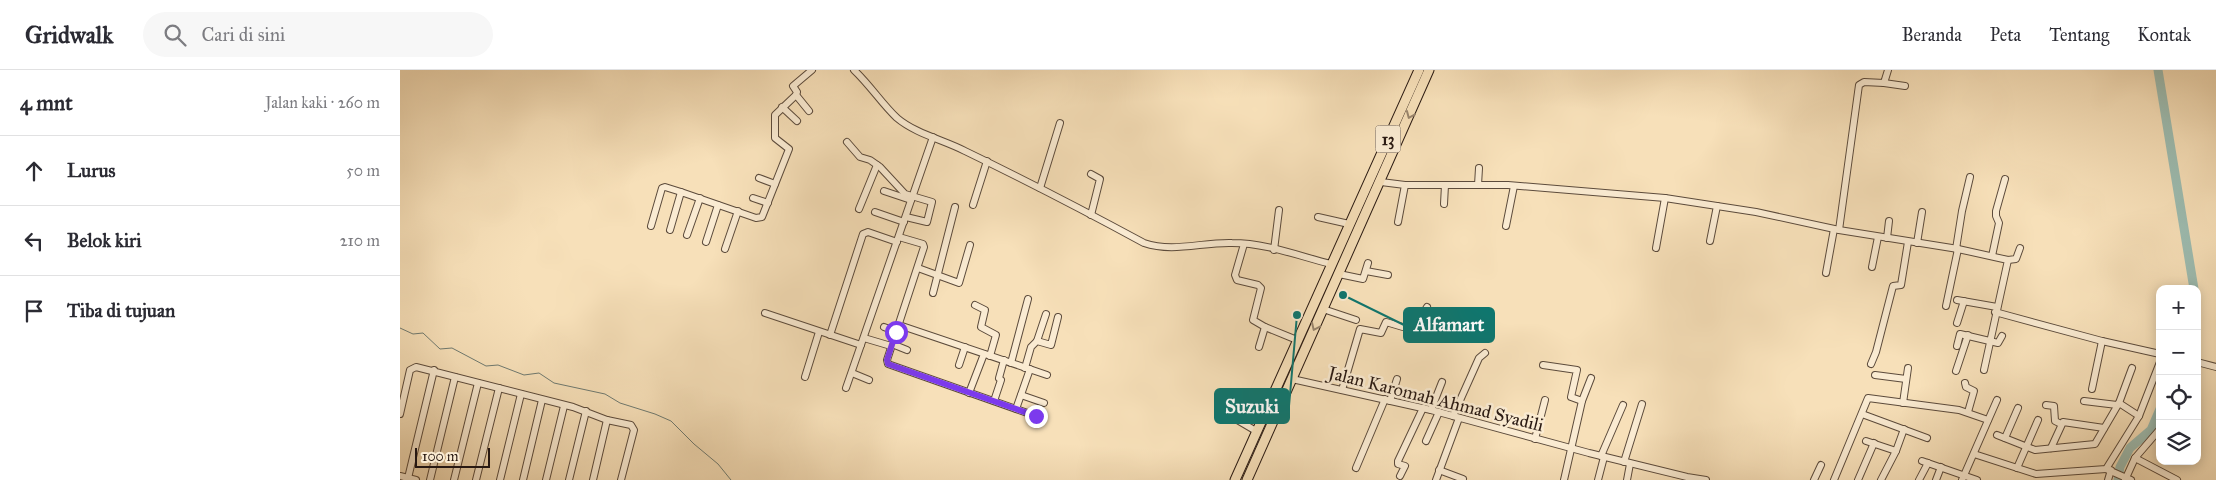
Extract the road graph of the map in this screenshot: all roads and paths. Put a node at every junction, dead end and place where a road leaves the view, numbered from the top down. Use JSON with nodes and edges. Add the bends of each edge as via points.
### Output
{"nodes":[{"id":1,"x":812,"y":70,"type":"edge"},
{"id":2,"x":854,"y":70,"type":"edge"},
{"id":3,"x":1419,"y":70,"type":"edge"},
{"id":4,"x":1429,"y":70,"type":"edge"},
{"id":5,"x":1888,"y":70,"type":"edge"},
{"id":6,"x":1884,"y":83,"type":"junction"},
{"id":7,"x":1905,"y":86,"type":"dead end"},
{"id":8,"x":796,"y":95,"type":"junction"},
{"id":9,"x":782,"y":107,"type":"junction"},
{"id":10,"x":810,"y":111,"type":"dead end"},
{"id":11,"x":797,"y":121,"type":"dead end"},
{"id":12,"x":1060,"y":123,"type":"dead end"},
{"id":13,"x":933,"y":137,"type":"junction"},
{"id":14,"x":847,"y":142,"type":"dead end"},
{"id":15,"x":986,"y":161,"type":"junction"},
{"id":16,"x":878,"y":164,"type":"junction"},
{"id":17,"x":1479,"y":168,"type":"dead end"},
{"id":18,"x":1091,"y":174,"type":"dead end"},
{"id":19,"x":1970,"y":176,"type":"dead end"},
{"id":20,"x":759,"y":178,"type":"dead end"},
{"id":21,"x":2005,"y":179,"type":"dead end"},
{"id":22,"x":1381,"y":182,"type":"junction"},
{"id":23,"x":775,"y":184,"type":"junction"},
{"id":24,"x":1405,"y":185,"type":"junction"},
{"id":25,"x":1445,"y":185,"type":"junction"},
{"id":26,"x":1478,"y":185,"type":"junction"},
{"id":27,"x":1514,"y":186,"type":"junction"},
{"id":28,"x":1040,"y":188,"type":"junction"},
{"id":29,"x":884,"y":191,"type":"dead end"},
{"id":30,"x":682,"y":192,"type":"junction"},
{"id":31,"x":700,"y":198,"type":"junction"},
{"id":32,"x":753,"y":198,"type":"dead end"},
{"id":33,"x":912,"y":198,"type":"junction"},
{"id":34,"x":1665,"y":198,"type":"junction"},
{"id":35,"x":768,"y":203,"type":"junction"},
{"id":36,"x":1444,"y":204,"type":"dead end"},
{"id":37,"x":718,"y":205,"type":"junction"},
{"id":38,"x":973,"y":205,"type":"dead end"},
{"id":39,"x":1717,"y":206,"type":"junction"},
{"id":40,"x":955,"y":207,"type":"dead end"},
{"id":41,"x":859,"y":209,"type":"dead end"},
{"id":42,"x":1279,"y":210,"type":"dead end"},
{"id":43,"x":738,"y":211,"type":"junction"},
{"id":44,"x":875,"y":212,"type":"dead end"},
{"id":45,"x":1922,"y":212,"type":"dead end"},
{"id":46,"x":1091,"y":215,"type":"junction"},
{"id":47,"x":1318,"y":217,"type":"dead end"},
{"id":48,"x":905,"y":219,"type":"junction"},
{"id":49,"x":1889,"y":221,"type":"dead end"},
{"id":50,"x":1398,"y":222,"type":"dead end"},
{"id":51,"x":1349,"y":224,"type":"junction"},
{"id":52,"x":651,"y":226,"type":"dead end"},
{"id":53,"x":1506,"y":226,"type":"dead end"},
{"id":54,"x":670,"y":230,"type":"dead end"},
{"id":55,"x":1837,"y":230,"type":"junction"},
{"id":56,"x":687,"y":234,"type":"dead end"},
{"id":57,"x":1344,"y":234,"type":"junction"},
{"id":58,"x":1878,"y":237,"type":"junction"},
{"id":59,"x":1887,"y":238,"type":"junction"},
{"id":60,"x":898,"y":239,"type":"junction"},
{"id":61,"x":1355,"y":240,"type":"junction"},
{"id":62,"x":1710,"y":241,"type":"dead end"},
{"id":63,"x":706,"y":242,"type":"dead end"},
{"id":64,"x":1908,"y":242,"type":"junction"},
{"id":65,"x":1917,"y":243,"type":"junction"},
{"id":66,"x":1244,"y":244,"type":"junction"},
{"id":67,"x":970,"y":245,"type":"dead end"},
{"id":68,"x":1656,"y":248,"type":"dead end"},
{"id":69,"x":2020,"y":248,"type":"dead end"},
{"id":70,"x":725,"y":249,"type":"dead end"},
{"id":71,"x":1957,"y":249,"type":"junction"},
{"id":72,"x":1274,"y":250,"type":"junction"},
{"id":73,"x":1992,"y":256,"type":"junction"},
{"id":74,"x":2008,"y":260,"type":"junction"},
{"id":75,"x":1331,"y":264,"type":"junction"},
{"id":76,"x":1368,"y":264,"type":"dead end"},
{"id":77,"x":1872,"y":267,"type":"dead end"},
{"id":78,"x":918,"y":268,"type":"junction"},
{"id":79,"x":1366,"y":271,"type":"junction"},
{"id":80,"x":1826,"y":273,"type":"dead end"},
{"id":81,"x":1339,"y":274,"type":"junction"},
{"id":82,"x":1388,"y":275,"type":"dead end"},
{"id":83,"x":938,"y":276,"type":"junction"},
{"id":84,"x":933,"y":293,"type":"dead end"},
{"id":85,"x":1028,"y":299,"type":"dead end"},
{"id":86,"x":975,"y":304,"type":"dead end"},
{"id":87,"x":1946,"y":306,"type":"dead end"},
{"id":88,"x":1426,"y":307,"type":"dead end"},
{"id":89,"x":1323,"y":309,"type":"junction"},
{"id":90,"x":1996,"y":309,"type":"junction"},
{"id":91,"x":766,"y":313,"type":"dead end"},
{"id":92,"x":1046,"y":314,"type":"dead end"},
{"id":93,"x":1058,"y":317,"type":"dead end"},
{"id":94,"x":1356,"y":320,"type":"dead end"},
{"id":95,"x":1420,"y":321,"type":"junction"},
{"id":96,"x":1957,"y":323,"type":"dead end"},
{"id":97,"x":899,"y":325,"type":"junction"},
{"id":98,"x":884,"y":327,"type":"dead end"},
{"id":99,"x":1265,"y":327,"type":"junction"},
{"id":100,"x":819,"y":332,"type":"junction"},
{"id":101,"x":896,"y":332,"type":"junction"},
{"id":102,"x":1454,"y":334,"type":"dead end"},
{"id":103,"x":830,"y":335,"type":"junction"},
{"id":104,"x":1968,"y":335,"type":"junction"},
{"id":105,"x":2002,"y":336,"type":"dead end"},
{"id":106,"x":1297,"y":340,"type":"junction"},
{"id":107,"x":1989,"y":341,"type":"junction"},
{"id":108,"x":2102,"y":341,"type":"junction"},
{"id":109,"x":862,"y":342,"type":"junction"},
{"id":110,"x":1037,"y":342,"type":"junction"},
{"id":111,"x":891,"y":345,"type":"junction"},
{"id":112,"x":1259,"y":346,"type":"dead end"},
{"id":113,"x":1957,"y":346,"type":"dead end"},
{"id":114,"x":965,"y":347,"type":"junction"},
{"id":115,"x":907,"y":350,"type":"dead end"},
{"id":116,"x":1485,"y":353,"type":"dead end"},
{"id":117,"x":2156,"y":353,"type":"edge"},
{"id":118,"x":987,"y":355,"type":"junction"},
{"id":119,"x":1007,"y":362,"type":"junction"},
{"id":120,"x":2201,"y":363,"type":"edge"},
{"id":121,"x":1871,"y":364,"type":"dead end"},
{"id":122,"x":959,"y":365,"type":"dead end"},
{"id":123,"x":1543,"y":365,"type":"dead end"},
{"id":124,"x":1908,"y":368,"type":"dead end"},
{"id":125,"x":2132,"y":368,"type":"dead end"},
{"id":126,"x":2216,"y":368,"type":"edge"},
{"id":127,"x":1028,"y":369,"type":"junction"},
{"id":128,"x":434,"y":370,"type":"junction"},
{"id":129,"x":1984,"y":370,"type":"dead end"},
{"id":130,"x":1956,"y":371,"type":"dead end"},
{"id":131,"x":852,"y":373,"type":"junction"},
{"id":132,"x":2156,"y":373,"type":"edge"},
{"id":133,"x":1047,"y":375,"type":"dead end"},
{"id":134,"x":1875,"y":375,"type":"dead end"},
{"id":135,"x":455,"y":377,"type":"junction"},
{"id":136,"x":805,"y":377,"type":"dead end"},
{"id":137,"x":1591,"y":378,"type":"dead end"},
{"id":138,"x":1292,"y":379,"type":"junction"},
{"id":139,"x":1397,"y":379,"type":"dead end"},
{"id":140,"x":1906,"y":379,"type":"junction"},
{"id":141,"x":869,"y":380,"type":"dead end"},
{"id":142,"x":478,"y":382,"type":"junction"},
{"id":143,"x":1442,"y":382,"type":"dead end"},
{"id":144,"x":1965,"y":383,"type":"dead end"},
{"id":145,"x":499,"y":388,"type":"junction"},
{"id":146,"x":846,"y":388,"type":"dead end"},
{"id":147,"x":2092,"y":389,"type":"dead end"},
{"id":148,"x":1342,"y":390,"type":"junction"},
{"id":149,"x":969,"y":393,"type":"junction"},
{"id":150,"x":521,"y":394,"type":"junction"},
{"id":151,"x":1021,"y":395,"type":"junction"},
{"id":152,"x":542,"y":400,"type":"junction"},
{"id":153,"x":1388,"y":400,"type":"junction"},
{"id":154,"x":1545,"y":400,"type":"dead end"},
{"id":155,"x":1997,"y":400,"type":"dead end"},
{"id":156,"x":994,"y":401,"type":"junction"},
{"id":157,"x":1582,"y":401,"type":"junction"},
{"id":158,"x":2084,"y":401,"type":"dead end"},
{"id":159,"x":1044,"y":403,"type":"dead end"},
{"id":160,"x":1903,"y":403,"type":"junction"},
{"id":161,"x":1642,"y":404,"type":"dead end"},
{"id":162,"x":2118,"y":404,"type":"junction"},
{"id":163,"x":1623,"y":405,"type":"dead end"},
{"id":164,"x":2046,"y":405,"type":"dead end"},
{"id":165,"x":564,"y":406,"type":"junction"},
{"id":166,"x":1423,"y":408,"type":"junction"},
{"id":167,"x":2018,"y":408,"type":"dead end"},
{"id":168,"x":1016,"y":409,"type":"junction"},
{"id":169,"x":1431,"y":410,"type":"junction"},
{"id":170,"x":586,"y":411,"type":"junction"},
{"id":171,"x":1222,"y":411,"type":"dead end"},
{"id":172,"x":1439,"y":412,"type":"junction"},
{"id":173,"x":1968,"y":412,"type":"junction"},
{"id":174,"x":400,"y":414,"type":"edge"},
{"id":175,"x":1862,"y":414,"type":"junction"},
{"id":176,"x":1036,"y":416,"type":"dead end"},
{"id":177,"x":2140,"y":416,"type":"junction"},
{"id":178,"x":1456,"y":417,"type":"junction"},
{"id":179,"x":607,"y":420,"type":"junction"},
{"id":180,"x":1988,"y":420,"type":"junction"},
{"id":181,"x":2038,"y":420,"type":"dead end"},
{"id":182,"x":2061,"y":424,"type":"junction"},
{"id":183,"x":2104,"y":428,"type":"junction"},
{"id":184,"x":1904,"y":429,"type":"junction"},
{"id":185,"x":1256,"y":431,"type":"junction"},
{"id":186,"x":2156,"y":434,"type":"edge"},
{"id":187,"x":1997,"y":435,"type":"dead end"},
{"id":188,"x":1927,"y":438,"type":"dead end"},
{"id":189,"x":2004,"y":438,"type":"junction"},
{"id":190,"x":1535,"y":439,"type":"junction"},
{"id":191,"x":1866,"y":440,"type":"dead end"},
{"id":192,"x":1426,"y":441,"type":"dead end"},
{"id":193,"x":1874,"y":443,"type":"junction"},
{"id":194,"x":2027,"y":447,"type":"junction"},
{"id":195,"x":1572,"y":448,"type":"junction"},
{"id":196,"x":2052,"y":448,"type":"junction"},
{"id":197,"x":1896,"y":451,"type":"junction"},
{"id":198,"x":1974,"y":454,"type":"junction"},
{"id":199,"x":1603,"y":457,"type":"junction"},
{"id":200,"x":2135,"y":458,"type":"junction"},
{"id":201,"x":1627,"y":463,"type":"junction"},
{"id":202,"x":1822,"y":465,"type":"dead end"},
{"id":203,"x":1941,"y":467,"type":"junction"},
{"id":204,"x":1356,"y":468,"type":"dead end"},
{"id":205,"x":2017,"y":468,"type":"junction"},
{"id":206,"x":1439,"y":470,"type":"junction"},
{"id":207,"x":2119,"y":475,"type":"edge"},
{"id":208,"x":400,"y":476,"type":"edge"},
{"id":209,"x":1400,"y":476,"type":"dead end"},
{"id":210,"x":2034,"y":477,"type":"edge"},
{"id":211,"x":408,"y":478,"type":"junction"},
{"id":212,"x":1963,"y":478,"type":"edge"},
{"id":213,"x":1462,"y":479,"type":"dead end"},
{"id":214,"x":1686,"y":479,"type":"edge"},
{"id":215,"x":416,"y":480,"type":"edge"},
{"id":216,"x":430,"y":480,"type":"edge"},
{"id":217,"x":454,"y":480,"type":"edge"},
{"id":218,"x":476,"y":480,"type":"edge"},
{"id":219,"x":500,"y":480,"type":"edge"},
{"id":220,"x":523,"y":480,"type":"edge"},
{"id":221,"x":546,"y":480,"type":"edge"},
{"id":222,"x":569,"y":480,"type":"edge"},
{"id":223,"x":593,"y":480,"type":"edge"},
{"id":224,"x":621,"y":480,"type":"edge"},
{"id":225,"x":1235,"y":480,"type":"edge"},
{"id":226,"x":1247,"y":480,"type":"edge"},
{"id":227,"x":1436,"y":480,"type":"edge"},
{"id":228,"x":1564,"y":480,"type":"edge"},
{"id":229,"x":1598,"y":480,"type":"edge"},
{"id":230,"x":1627,"y":480,"type":"edge"},
{"id":231,"x":1706,"y":480,"type":"edge"},
{"id":232,"x":1814,"y":480,"type":"edge"},
{"id":233,"x":1834,"y":480,"type":"edge"},
{"id":234,"x":1858,"y":480,"type":"edge"},
{"id":235,"x":1880,"y":480,"type":"edge"},
{"id":236,"x":1919,"y":480,"type":"edge"},
{"id":237,"x":1936,"y":480,"type":"edge"},
{"id":238,"x":1977,"y":480,"type":"edge"},
{"id":239,"x":2108,"y":480,"type":"edge"},
{"id":240,"x":2177,"y":480,"type":"edge"}],
"edges":[{"from":1,"to":8,"type":"street","via":[[793,86]]},
{"from":2,"to":13,"type":"street","via":[[898,118]]},
{"from":3,"to":51,"type":"highway","number":"13"},
{"from":4,"to":22,"type":"highway","number":"13","one_way":true},
{"from":5,"to":6,"type":"street"},
{"from":6,"to":7,"type":"street"},
{"from":6,"to":55,"type":"street","via":[[1864,82],[1859,85]]},
{"from":8,"to":9,"type":"street"},
{"from":8,"to":10,"type":"street"},
{"from":9,"to":11,"type":"street"},
{"from":9,"to":23,"type":"street","via":[[775,116],[775,138],[789,149]]},
{"from":12,"to":28,"type":"street"},
{"from":13,"to":15,"type":"street"},
{"from":13,"to":33,"type":"street"},
{"from":14,"to":16,"type":"street","via":[[860,157]]},
{"from":15,"to":28,"type":"street"},
{"from":15,"to":38,"type":"street"},
{"from":16,"to":33,"type":"street","via":[[902,192]]},
{"from":16,"to":41,"type":"street"},
{"from":17,"to":26,"type":"street"},
{"from":18,"to":46,"type":"street","via":[[1100,179]]},
{"from":19,"to":71,"type":"street"},
{"from":20,"to":23,"type":"street"},
{"from":21,"to":73,"type":"street","via":[[1996,211],[1999,223]]},
{"from":22,"to":24,"type":"street"},
{"from":22,"to":61,"type":"highway","number":"13"},
{"from":23,"to":35,"type":"street"},
{"from":24,"to":25,"type":"street"},
{"from":24,"to":50,"type":"street"},
{"from":25,"to":26,"type":"street"},
{"from":25,"to":36,"type":"street"},
{"from":26,"to":27,"type":"street"},
{"from":27,"to":34,"type":"street"},
{"from":27,"to":53,"type":"street"},
{"from":28,"to":46,"type":"street"},
{"from":29,"to":33,"type":"street"},
{"from":30,"to":31,"type":"street"},
{"from":30,"to":52,"type":"street","via":[[662,188]]},
{"from":30,"to":54,"type":"street"},
{"from":31,"to":37,"type":"street"},
{"from":31,"to":56,"type":"street"},
{"from":32,"to":35,"type":"street"},
{"from":33,"to":48,"type":"street"},
{"from":33,"to":48,"type":"street","via":[[932,202],[927,221]]},
{"from":34,"to":39,"type":"street"},
{"from":34,"to":68,"type":"street"},
{"from":35,"to":43,"type":"street","via":[[759,218]]},
{"from":37,"to":43,"type":"street"},
{"from":37,"to":63,"type":"street"},
{"from":39,"to":55,"type":"street"},
{"from":39,"to":62,"type":"street"},
{"from":40,"to":83,"type":"street"},
{"from":42,"to":72,"type":"street"},
{"from":43,"to":70,"type":"street"},
{"from":44,"to":48,"type":"street"},
{"from":45,"to":65,"type":"street"},
{"from":46,"to":66,"type":"street","via":[[1156,247]]},
{"from":47,"to":51,"type":"street"},
{"from":48,"to":60,"type":"street"},
{"from":49,"to":59,"type":"street"},
{"from":51,"to":57,"type":"highway","number":"13"},
{"from":55,"to":58,"type":"street"},
{"from":55,"to":80,"type":"street"},
{"from":57,"to":61,"type":"highway"},
{"from":57,"to":75,"type":"highway","number":"13"},
{"from":58,"to":59,"type":"street"},
{"from":58,"to":77,"type":"street"},
{"from":59,"to":64,"type":"street"},
{"from":60,"to":78,"type":"street","via":[[924,245]]},
{"from":60,"to":103,"type":"street","via":[[868,232],[863,234]]},
{"from":60,"to":109,"type":"street"},
{"from":61,"to":81,"type":"highway","number":"13"},
{"from":64,"to":65,"type":"street"},
{"from":64,"to":121,"type":"street","via":[[1901,286],[1893,286]]},
{"from":65,"to":71,"type":"street"},
{"from":66,"to":72,"type":"street"},
{"from":66,"to":99,"type":"street","via":[[1235,276],[1237,280],[1260,286],[1253,318]]},
{"from":67,"to":83,"type":"street","via":[[959,283]]},
{"from":69,"to":74,"type":"street","via":[[2016,259]]},
{"from":71,"to":73,"type":"street"},
{"from":71,"to":87,"type":"street"},
{"from":72,"to":75,"type":"street"},
{"from":73,"to":74,"type":"street"},
{"from":74,"to":90,"type":"street"},
{"from":75,"to":106,"type":"highway","number":"13"},
{"from":76,"to":79,"type":"street"},
{"from":78,"to":83,"type":"street"},
{"from":78,"to":97,"type":"street"},
{"from":79,"to":81,"type":"street","via":[[1363,279]]},
{"from":79,"to":82,"type":"street"},
{"from":81,"to":89,"type":"highway","number":"13"},
{"from":83,"to":84,"type":"street"},
{"from":85,"to":119,"type":"street"},
{"from":86,"to":118,"type":"street","via":[[985,310],[981,327],[996,335]]},
{"from":88,"to":95,"type":"street"},
{"from":89,"to":94,"type":"street"},
{"from":89,"to":138,"type":"highway","number":"13","one_way":true},
{"from":90,"to":96,"type":"street","via":[[1960,300]]},
{"from":90,"to":107,"type":"street"},
{"from":90,"to":108,"type":"street"},
{"from":91,"to":100,"type":"street"},
{"from":92,"to":110,"type":"street"},
{"from":93,"to":110,"type":"street","via":[[1051,345]]},
{"from":95,"to":102,"type":"street"},
{"from":95,"to":148,"type":"street","via":[[1413,330],[1386,322],[1381,333],[1360,329]]},
{"from":97,"to":101,"type":"street"},
{"from":97,"to":114,"type":"street"},
{"from":98,"to":101,"type":"street"},
{"from":99,"to":106,"type":"street"},
{"from":99,"to":112,"type":"street"},
{"from":100,"to":103,"type":"street"},
{"from":100,"to":136,"type":"street"},
{"from":101,"to":111,"type":"street"},
{"from":103,"to":109,"type":"street"},
{"from":104,"to":107,"type":"street"},
{"from":104,"to":113,"type":"street","via":[[1959,335]]},
{"from":104,"to":130,"type":"street"},
{"from":105,"to":107,"type":"street","via":[[1998,342]]},
{"from":106,"to":185,"type":"highway","number":"13"},
{"from":107,"to":129,"type":"street"},
{"from":108,"to":117,"type":"street"},
{"from":108,"to":147,"type":"street"},
{"from":109,"to":111,"type":"street"},
{"from":109,"to":131,"type":"street"},
{"from":110,"to":127,"type":"street","via":[[1031,347]]},
{"from":111,"to":115,"type":"street"},
{"from":111,"to":149,"type":"street","via":[[888,364]]},
{"from":114,"to":118,"type":"street"},
{"from":114,"to":122,"type":"street"},
{"from":116,"to":178,"type":"street","via":[[1479,358]]},
{"from":118,"to":119,"type":"street"},
{"from":118,"to":149,"type":"street"},
{"from":119,"to":127,"type":"street"},
{"from":119,"to":156,"type":"street"},
{"from":120,"to":126,"type":"street"},
{"from":123,"to":157,"type":"street","via":[[1577,370],[1572,397]]},
{"from":124,"to":140,"type":"street"},
{"from":125,"to":162,"type":"street"},
{"from":127,"to":133,"type":"street"},
{"from":127,"to":151,"type":"street"},
{"from":128,"to":135,"type":"street"},
{"from":128,"to":174,"type":"street","via":[[412,368]]},
{"from":128,"to":211,"type":"street"},
{"from":131,"to":141,"type":"street"},
{"from":131,"to":146,"type":"street"},
{"from":132,"to":177,"type":"street"},
{"from":134,"to":140,"type":"street"},
{"from":135,"to":142,"type":"street"},
{"from":135,"to":216,"type":"street"},
{"from":137,"to":157,"type":"street"},
{"from":138,"to":148,"type":"street","name":"Jalan Karomah Ahmad Syadili"},
{"from":138,"to":226,"type":"highway","number":"13"},
{"from":139,"to":153,"type":"street"},
{"from":140,"to":160,"type":"street"},
{"from":142,"to":145,"type":"street"},
{"from":142,"to":217,"type":"street"},
{"from":143,"to":169,"type":"street"},
{"from":144,"to":173,"type":"street","via":[[1974,391]]},
{"from":145,"to":150,"type":"street"},
{"from":145,"to":218,"type":"street"},
{"from":148,"to":153,"type":"street","name":"Jalan Karomah Ahmad Syadili"},
{"from":149,"to":156,"type":"street"},
{"from":150,"to":152,"type":"street"},
{"from":150,"to":219,"type":"street"},
{"from":151,"to":159,"type":"street"},
{"from":151,"to":168,"type":"street"},
{"from":152,"to":165,"type":"street"},
{"from":152,"to":220,"type":"street"},
{"from":153,"to":166,"type":"street","name":"Jalan Karomah Ahmad Syadili"},
{"from":153,"to":204,"type":"street"},
{"from":154,"to":190,"type":"street"},
{"from":155,"to":180,"type":"street"},
{"from":156,"to":168,"type":"street"},
{"from":157,"to":195,"type":"street"},
{"from":158,"to":162,"type":"street"},
{"from":160,"to":173,"type":"street"},
{"from":160,"to":175,"type":"street","via":[[1868,398]]},
{"from":161,"to":201,"type":"street"},
{"from":162,"to":177,"type":"street"},
{"from":162,"to":183,"type":"street"},
{"from":163,"to":199,"type":"street"},
{"from":164,"to":182,"type":"street","via":[[2054,406],[2055,421]]},
{"from":165,"to":170,"type":"street"},
{"from":165,"to":221,"type":"street"},
{"from":166,"to":169,"type":"street","name":"Jalan Karomah Ahmad Syadili"},
{"from":166,"to":209,"type":"street","via":[[1398,461],[1405,466]]},
{"from":167,"to":189,"type":"street"},
{"from":168,"to":176,"type":"street"},
{"from":169,"to":172,"type":"street","name":"Jalan Karomah Ahmad Syadili"},
{"from":170,"to":179,"type":"street"},
{"from":170,"to":222,"type":"street"},
{"from":171,"to":185,"type":"street"},
{"from":172,"to":178,"type":"street","name":"Jalan Karomah Ahmad Syadili"},
{"from":172,"to":192,"type":"street"},
{"from":173,"to":180,"type":"street"},
{"from":175,"to":184,"type":"street"},
{"from":175,"to":233,"type":"street"},
{"from":177,"to":207,"type":"street"},
{"from":178,"to":190,"type":"street","name":"Jalan Karomah Ahmad Syadili"},
{"from":178,"to":206,"type":"street"},
{"from":179,"to":223,"type":"street"},
{"from":179,"to":224,"type":"street","via":[[631,425],[634,430]]},
{"from":180,"to":198,"type":"street"},
{"from":181,"to":194,"type":"street"},
{"from":182,"to":183,"type":"street"},
{"from":182,"to":196,"type":"street"},
{"from":183,"to":196,"type":"street","via":[[2093,445]]},
{"from":184,"to":188,"type":"street"},
{"from":184,"to":197,"type":"street"},
{"from":185,"to":225,"type":"highway","number":"13"},
{"from":186,"to":200,"type":"street"},
{"from":187,"to":189,"type":"street"},
{"from":189,"to":194,"type":"street"},
{"from":190,"to":195,"type":"street","name":"Jalan Karomah Ahmad Syadili"},
{"from":191,"to":193,"type":"street"},
{"from":193,"to":197,"type":"street"},
{"from":193,"to":234,"type":"street"},
{"from":194,"to":196,"type":"street","via":[[2035,450]]},
{"from":194,"to":205,"type":"street"},
{"from":195,"to":199,"type":"street","name":"Jalan Karomah Ahmad Syadili"},
{"from":195,"to":228,"type":"street"},
{"from":197,"to":235,"type":"street"},
{"from":198,"to":205,"type":"street"},
{"from":198,"to":212,"type":"street"},
{"from":199,"to":201,"type":"street","name":"Jalan Karomah Ahmad Syadili"},
{"from":199,"to":229,"type":"street"},
{"from":200,"to":207,"type":"street"},
{"from":200,"to":240,"type":"street"},
{"from":201,"to":214,"type":"street","name":"Jalan Karomah Ahmad Syadili"},
{"from":201,"to":230,"type":"street"},
{"from":202,"to":232,"type":"street"},
{"from":203,"to":212,"type":"street"},
{"from":203,"to":236,"type":"street","via":[[1925,462]]},
{"from":203,"to":237,"type":"street"},
{"from":205,"to":210,"type":"street"},
{"from":206,"to":213,"type":"street"},
{"from":206,"to":227,"type":"street"},
{"from":207,"to":210,"type":"street"},
{"from":207,"to":239,"type":"street"},
{"from":208,"to":211,"type":"street"},
{"from":211,"to":215,"type":"street"},
{"from":212,"to":238,"type":"street"},
{"from":214,"to":231,"type":"street","name":"Jalan Karomah Ahmad Syadili"}]}
